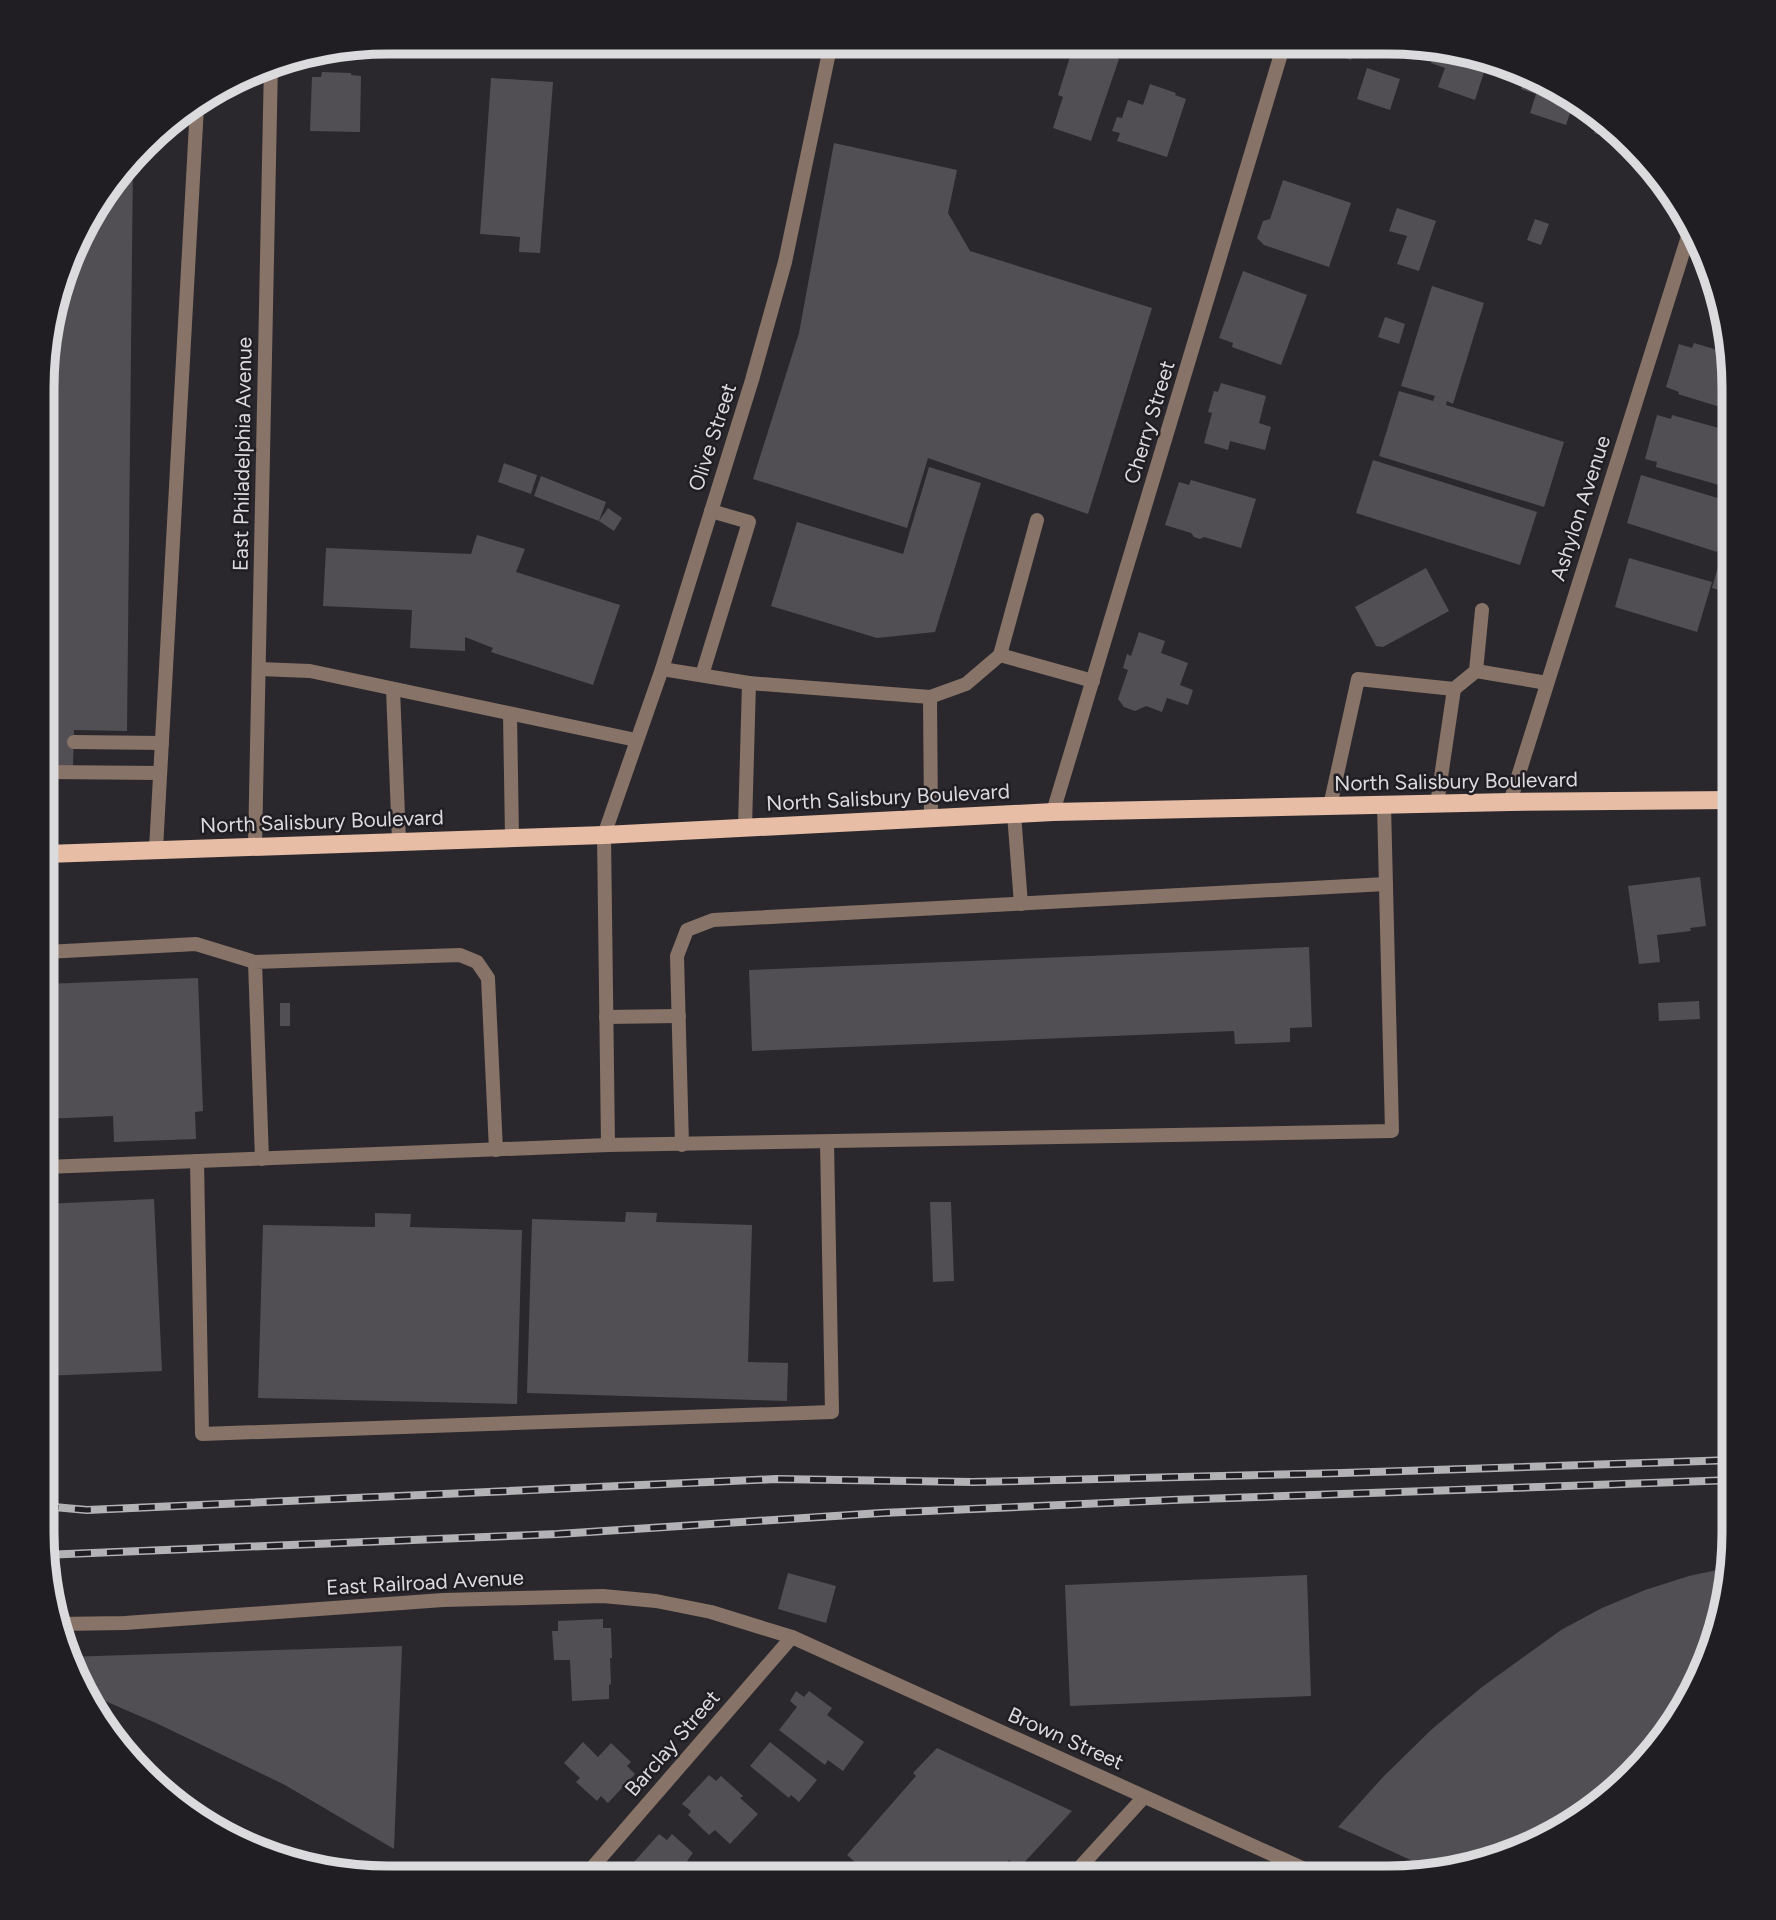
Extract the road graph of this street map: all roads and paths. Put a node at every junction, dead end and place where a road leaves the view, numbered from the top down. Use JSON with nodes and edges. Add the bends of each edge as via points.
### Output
{"nodes":[{"id":1,"x":829,"y":54,"type":"edge"},
{"id":2,"x":1281,"y":54,"type":"edge"},
{"id":3,"x":271,"y":76,"type":"edge"},
{"id":4,"x":197,"y":114,"type":"edge"},
{"id":5,"x":1687,"y":240,"type":"edge"},
{"id":6,"x":711,"y":511,"type":"junction"},
{"id":7,"x":1037,"y":520,"type":"dead end"},
{"id":8,"x":1482,"y":610,"type":"dead end"},
{"id":9,"x":1000,"y":655,"type":"junction"},
{"id":10,"x":258,"y":669,"type":"junction"},
{"id":11,"x":662,"y":669,"type":"junction"},
{"id":12,"x":1476,"y":671,"type":"junction"},
{"id":13,"x":702,"y":675,"type":"junction"},
{"id":14,"x":1093,"y":681,"type":"junction"},
{"id":15,"x":749,"y":683,"type":"junction"},
{"id":16,"x":1547,"y":683,"type":"junction"},
{"id":17,"x":393,"y":689,"type":"junction"},
{"id":18,"x":1454,"y":689,"type":"junction"},
{"id":19,"x":930,"y":697,"type":"junction"},
{"id":20,"x":510,"y":713,"type":"junction"},
{"id":21,"x":636,"y":740,"type":"junction"},
{"id":22,"x":74,"y":742,"type":"dead end"},
{"id":23,"x":162,"y":743,"type":"junction"},
{"id":24,"x":54,"y":772,"type":"edge"},
{"id":25,"x":160,"y":773,"type":"junction"},
{"id":26,"x":1722,"y":800,"type":"edge"},
{"id":27,"x":1510,"y":802,"type":"junction"},
{"id":28,"x":1437,"y":804,"type":"junction"},
{"id":29,"x":1384,"y":805,"type":"junction"},
{"id":30,"x":1330,"y":806,"type":"junction"},
{"id":31,"x":1053,"y":812,"type":"junction"},
{"id":32,"x":1014,"y":814,"type":"junction"},
{"id":33,"x":931,"y":818,"type":"junction"},
{"id":34,"x":745,"y":828,"type":"junction"},
{"id":35,"x":604,"y":835,"type":"junction"},
{"id":36,"x":512,"y":837,"type":"junction"},
{"id":37,"x":399,"y":841,"type":"junction"},
{"id":38,"x":255,"y":845,"type":"junction"},
{"id":39,"x":156,"y":849,"type":"junction"},
{"id":40,"x":54,"y":854,"type":"edge"},
{"id":41,"x":1386,"y":884,"type":"junction"},
{"id":42,"x":1021,"y":904,"type":"junction"},
{"id":43,"x":54,"y":952,"type":"edge"},
{"id":44,"x":255,"y":962,"type":"junction"},
{"id":45,"x":679,"y":1016,"type":"junction"},
{"id":46,"x":607,"y":1017,"type":"junction"},
{"id":47,"x":827,"y":1142,"type":"junction"},
{"id":48,"x":608,"y":1145,"type":"junction"},
{"id":49,"x":682,"y":1145,"type":"junction"},
{"id":50,"x":496,"y":1150,"type":"junction"},
{"id":51,"x":262,"y":1159,"type":"junction"},
{"id":52,"x":197,"y":1161,"type":"junction"},
{"id":53,"x":54,"y":1167,"type":"edge"},
{"id":54,"x":67,"y":1624,"type":"edge"},
{"id":55,"x":792,"y":1637,"type":"junction"},
{"id":56,"x":1144,"y":1797,"type":"junction"},
{"id":57,"x":594,"y":1866,"type":"edge"},
{"id":58,"x":1081,"y":1866,"type":"edge"},
{"id":59,"x":1298,"y":1866,"type":"edge"}],
"edges":[{"from":1,"to":6,"type":"street","name":"Olive Street","via":[[785,262]]},
{"from":2,"to":14,"type":"street","name":"Cherry Street"},
{"from":3,"to":10,"type":"street","name":"East Philadelphia Avenue"},
{"from":4,"to":23,"type":"street"},
{"from":5,"to":16,"type":"street","name":"Ashylon Avenue"},
{"from":6,"to":11,"type":"street","name":"Olive Street"},
{"from":6,"to":13,"type":"street","via":[[749,522]]},
{"from":7,"to":9,"type":"street"},
{"from":8,"to":12,"type":"street"},
{"from":9,"to":14,"type":"street"},
{"from":9,"to":19,"type":"street","via":[[966,684]]},
{"from":10,"to":17,"type":"street","via":[[310,671]]},
{"from":10,"to":38,"type":"street","name":"East Philadelphia Avenue"},
{"from":11,"to":13,"type":"street"},
{"from":11,"to":21,"type":"street","name":"Olive Street"},
{"from":12,"to":16,"type":"street"},
{"from":12,"to":18,"type":"street"},
{"from":13,"to":15,"type":"street"},
{"from":14,"to":31,"type":"street","name":"Cherry Street"},
{"from":15,"to":19,"type":"street"},
{"from":15,"to":34,"type":"street"},
{"from":16,"to":27,"type":"street","name":"Ashylon Avenue"},
{"from":17,"to":20,"type":"street"},
{"from":17,"to":37,"type":"street"},
{"from":18,"to":28,"type":"street"},
{"from":18,"to":30,"type":"street","via":[[1358,679]]},
{"from":19,"to":33,"type":"street"},
{"from":20,"to":21,"type":"street"},
{"from":20,"to":36,"type":"street"},
{"from":21,"to":35,"type":"street","name":"Olive Street"},
{"from":22,"to":23,"type":"street"},
{"from":23,"to":25,"type":"street"},
{"from":24,"to":25,"type":"street"},
{"from":25,"to":39,"type":"street"},
{"from":26,"to":27,"type":"main road","name":"North Salisbury Boulevard"},
{"from":27,"to":28,"type":"main road","name":"North Salisbury Boulevard"},
{"from":28,"to":29,"type":"main road","name":"North Salisbury Boulevard"},
{"from":29,"to":30,"type":"main road","name":"North Salisbury Boulevard"},
{"from":29,"to":41,"type":"street"},
{"from":30,"to":31,"type":"main road","name":"North Salisbury Boulevard"},
{"from":31,"to":32,"type":"main road","name":"North Salisbury Boulevard"},
{"from":32,"to":33,"type":"main road","name":"North Salisbury Boulevard"},
{"from":32,"to":42,"type":"street"},
{"from":33,"to":34,"type":"main road","name":"North Salisbury Boulevard"},
{"from":34,"to":35,"type":"main road","name":"North Salisbury Boulevard"},
{"from":35,"to":36,"type":"main road","name":"North Salisbury Boulevard"},
{"from":35,"to":46,"type":"street","name":"Olive Street"},
{"from":36,"to":37,"type":"main road","name":"North Salisbury Boulevard"},
{"from":37,"to":38,"type":"main road","name":"North Salisbury Boulevard"},
{"from":38,"to":39,"type":"main road","name":"North Salisbury Boulevard"},
{"from":39,"to":40,"type":"main road","name":"North Salisbury Boulevard"},
{"from":41,"to":42,"type":"street"},
{"from":41,"to":47,"type":"street","via":[[1392,1131]]},
{"from":42,"to":45,"type":"street","via":[[713,920],[687,930],[677,956]]},
{"from":43,"to":44,"type":"street","via":[[197,944]]},
{"from":44,"to":50,"type":"street","via":[[460,955],[477,962],[488,978]]},
{"from":44,"to":51,"type":"street"},
{"from":45,"to":46,"type":"street"},
{"from":45,"to":49,"type":"street"},
{"from":46,"to":48,"type":"street","name":"Olive Street"},
{"from":47,"to":49,"type":"street"},
{"from":47,"to":52,"type":"street","via":[[832,1412],[202,1434]]},
{"from":48,"to":49,"type":"street"},
{"from":48,"to":50,"type":"street"},
{"from":50,"to":51,"type":"street"},
{"from":51,"to":52,"type":"street"},
{"from":52,"to":53,"type":"street"},
{"from":54,"to":55,"type":"street","name":"East Railroad Avenue","via":[[443,1600],[603,1596],[711,1612]]},
{"from":55,"to":56,"type":"street","name":"Brown Street"},
{"from":55,"to":57,"type":"street","name":"Barclay Street"},
{"from":56,"to":58,"type":"street"},
{"from":56,"to":59,"type":"street","name":"Brown Street"}]}
